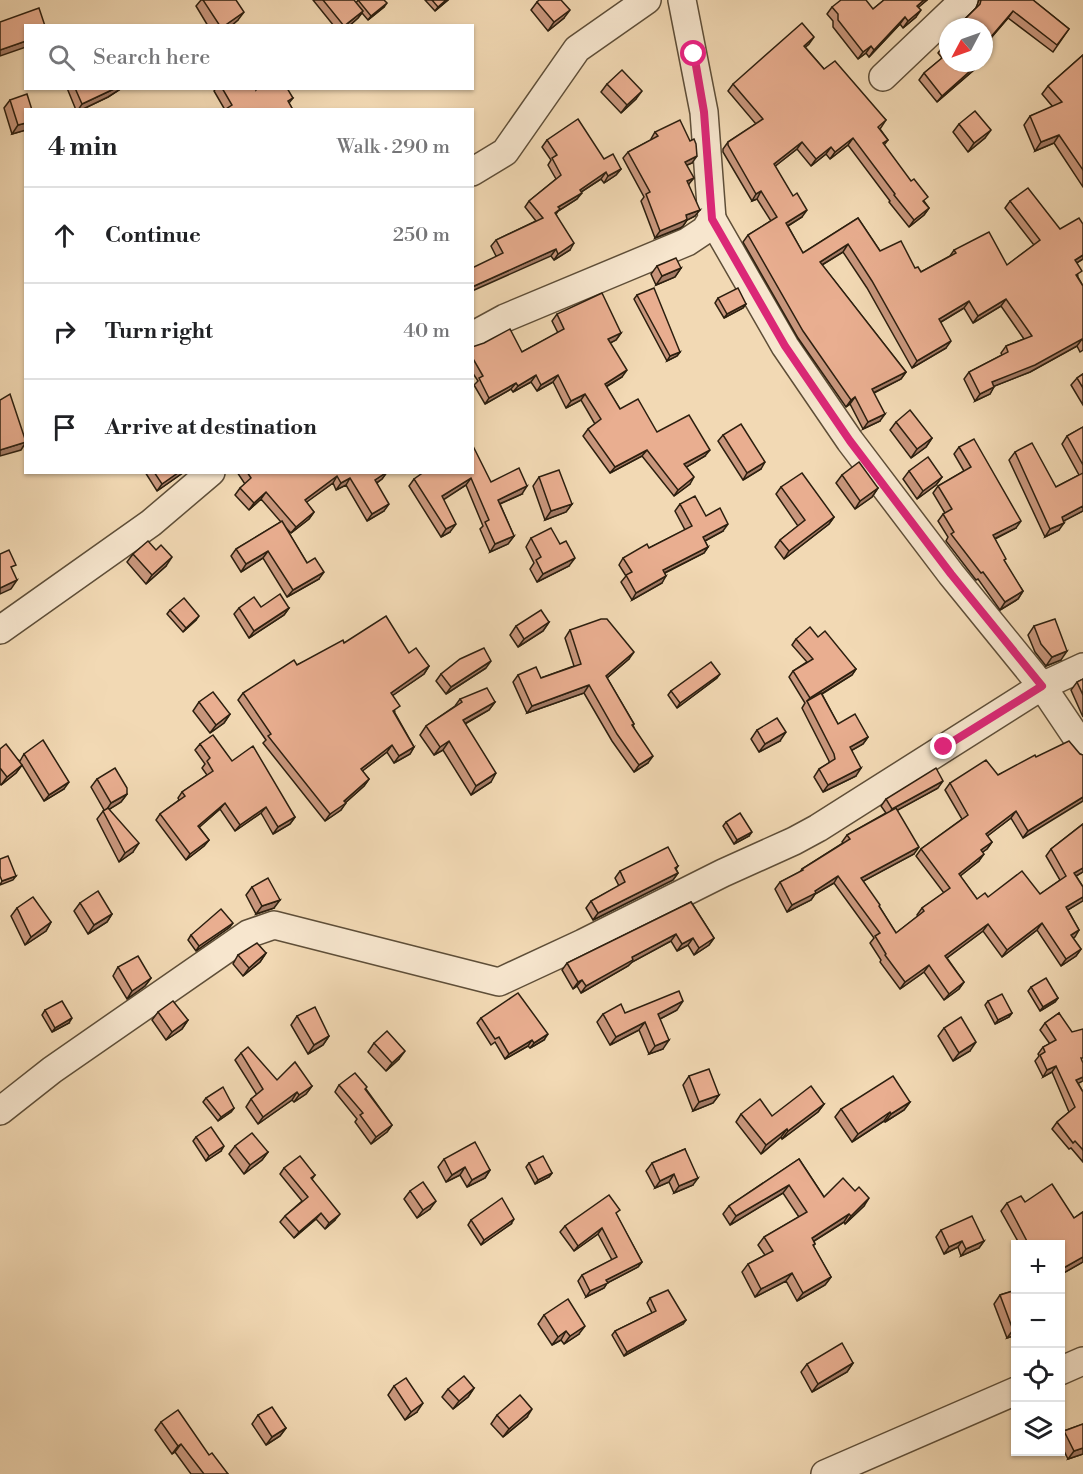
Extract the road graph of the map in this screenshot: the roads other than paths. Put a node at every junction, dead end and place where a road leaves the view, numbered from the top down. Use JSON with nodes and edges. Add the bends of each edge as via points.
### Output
{"nodes":[{"id":1,"x":647,"y":0,"type":"edge"},
{"id":2,"x":682,"y":0,"type":"edge"},
{"id":3,"x":963,"y":0,"type":"edge"},
{"id":4,"x":883,"y":77,"type":"dead end"},
{"id":5,"x":474,"y":171,"type":"edge"},
{"id":6,"x":712,"y":219,"type":"junction"},
{"id":7,"x":474,"y":335,"type":"edge"},
{"id":8,"x":209,"y":474,"type":"edge"},
{"id":9,"x":0,"y":630,"type":"edge"},
{"id":10,"x":1083,"y":667,"type":"edge"},
{"id":11,"x":1042,"y":686,"type":"junction"},
{"id":12,"x":1083,"y":747,"type":"edge"},
{"id":13,"x":0,"y":1111,"type":"edge"},
{"id":14,"x":1083,"y":1361,"type":"edge"},
{"id":15,"x":1065,"y":1369,"type":"edge"},
{"id":16,"x":1011,"y":1393,"type":"edge"},
{"id":17,"x":825,"y":1474,"type":"edge"}],
"edges":[{"from":1,"to":5,"type":"street","via":[[577,49],[505,152]]},
{"from":2,"to":6,"type":"street","via":[[704,112]]},
{"from":3,"to":4,"type":"street"},
{"from":6,"to":7,"type":"street","via":[[705,230],[687,242],[505,318]]},
{"from":6,"to":11,"type":"street","via":[[785,346],[850,441]]},
{"from":8,"to":9,"type":"street","via":[[151,523]]},
{"from":10,"to":11,"type":"street"},
{"from":11,"to":12,"type":"street"},
{"from":11,"to":13,"type":"street","via":[[818,828],[499,982],[274,925],[248,934],[52,1070]]},
{"from":14,"to":15,"type":"street"},
{"from":16,"to":17,"type":"street"}]}
